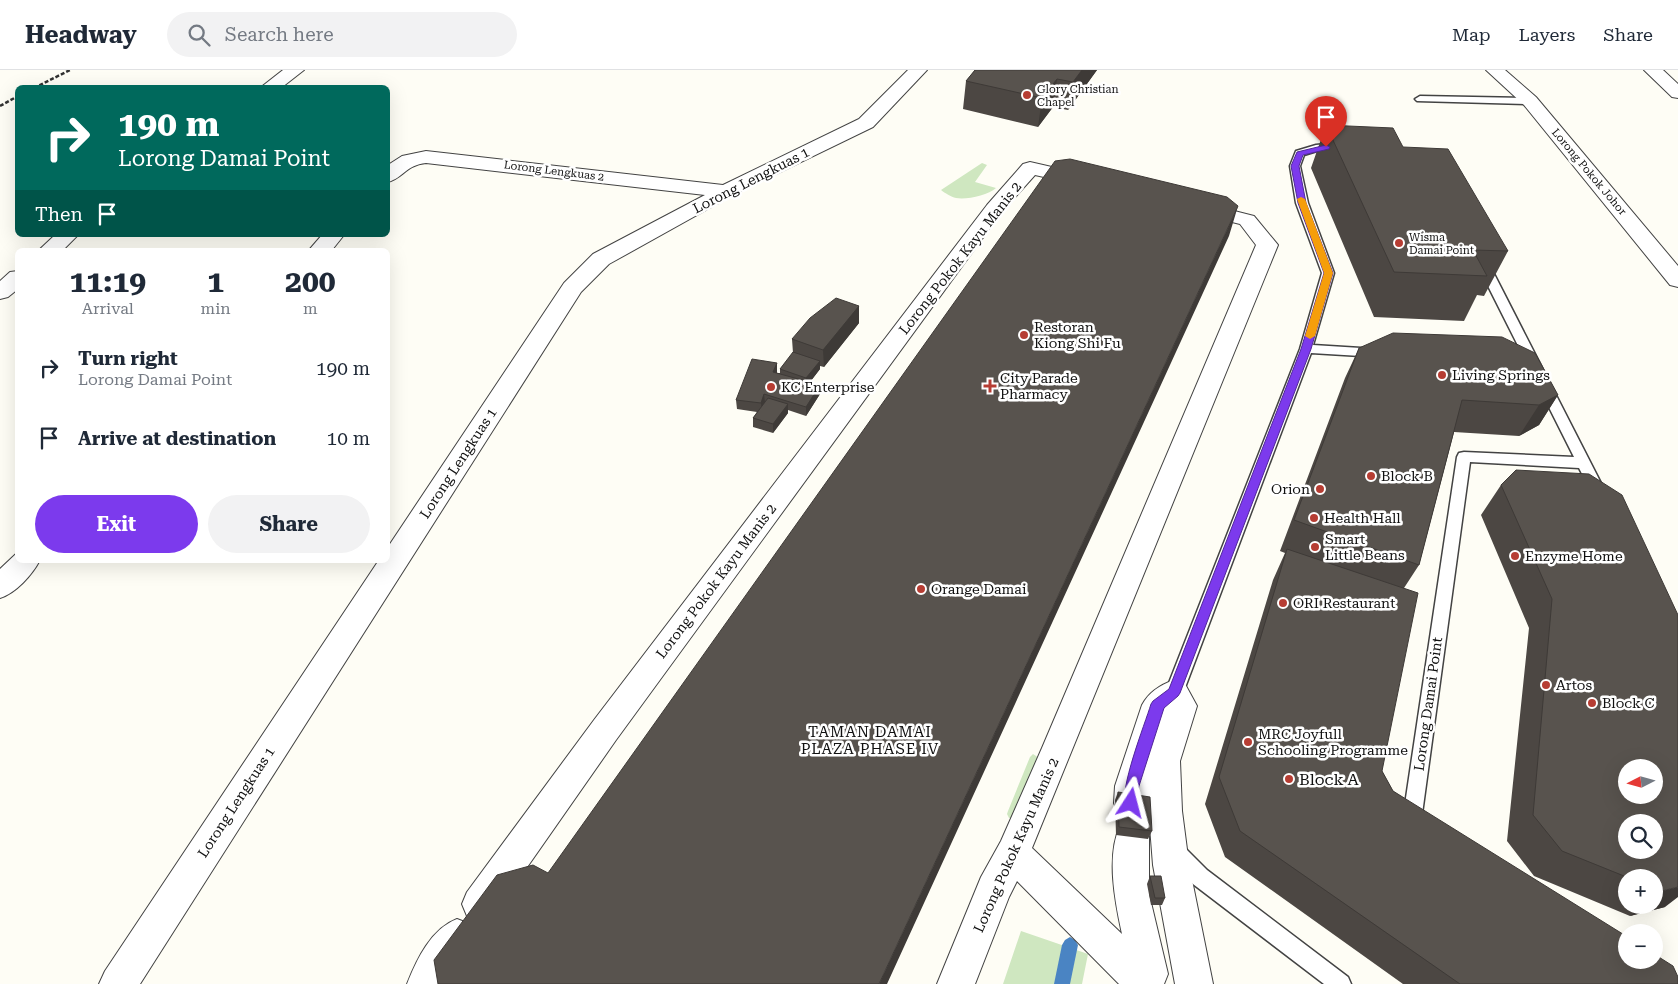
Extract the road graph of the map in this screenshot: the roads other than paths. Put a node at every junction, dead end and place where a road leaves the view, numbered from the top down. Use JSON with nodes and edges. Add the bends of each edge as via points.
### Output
{"nodes":[{"id":1,"x":295,"y":70,"type":"edge"},
{"id":2,"x":918,"y":70,"type":"edge"},
{"id":3,"x":1495,"y":70,"type":"edge"},
{"id":4,"x":1653,"y":70,"type":"edge"},
{"id":5,"x":272,"y":85,"type":"edge"},
{"id":6,"x":1678,"y":93,"type":"edge"},
{"id":7,"x":1420,"y":100,"type":"dead end"},
{"id":8,"x":1530,"y":101,"type":"junction"},
{"id":9,"x":1352,"y":148,"type":"edge"},
{"id":10,"x":390,"y":174,"type":"edge"},
{"id":11,"x":1102,"y":184,"type":"edge"},
{"id":12,"x":726,"y":191,"type":"junction"},
{"id":13,"x":1179,"y":203,"type":"edge"},
{"id":14,"x":66,"y":237,"type":"edge"},
{"id":15,"x":332,"y":237,"type":"edge"},
{"id":16,"x":52,"y":248,"type":"edge"},
{"id":17,"x":322,"y":248,"type":"edge"},
{"id":18,"x":1479,"y":256,"type":"edge"},
{"id":19,"x":15,"y":280,"type":"edge"},
{"id":20,"x":1678,"y":280,"type":"edge"},
{"id":21,"x":0,"y":292,"type":"edge"},
{"id":22,"x":1306,"y":349,"type":"junction"},
{"id":23,"x":1385,"y":353,"type":"edge"},
{"id":24,"x":1513,"y":360,"type":"edge"},
{"id":25,"x":1533,"y":361,"type":"junction"},
{"id":26,"x":1584,"y":462,"type":"junction"},
{"id":27,"x":1605,"y":506,"type":"edge"},
{"id":28,"x":23,"y":563,"type":"edge"},
{"id":29,"x":0,"y":587,"type":"edge"},
{"id":30,"x":1174,"y":693,"type":"junction"},
{"id":31,"x":1428,"y":828,"type":"edge"},
{"id":32,"x":1169,"y":846,"type":"junction"},
{"id":33,"x":1013,"y":853,"type":"junction"},
{"id":34,"x":1137,"y":978,"type":"edge"},
{"id":35,"x":118,"y":984,"type":"edge"},
{"id":36,"x":426,"y":984,"type":"edge"},
{"id":37,"x":956,"y":984,"type":"edge"},
{"id":38,"x":1187,"y":984,"type":"edge"},
{"id":39,"x":1194,"y":984,"type":"edge"},
{"id":40,"x":1341,"y":984,"type":"edge"}],
"edges":[{"from":1,"to":5,"type":"street"},
{"from":2,"to":12,"type":"street","name":"Lorong Lengkuas 1","via":[[866,123]]},
{"from":3,"to":8,"type":"street","name":"Lorong Pokok Johor"},
{"from":4,"to":6,"type":"street"},
{"from":7,"to":8,"type":"lane"},
{"from":8,"to":20,"type":"street","name":"Lorong Pokok Johor"},
{"from":9,"to":22,"type":"lane","via":[[1316,148],[1300,153],[1295,166],[1302,203],[1328,273]]},
{"from":10,"to":12,"type":"street","name":"Lorong Lengkuas 2","via":[[400,163],[426,157]]},
{"from":11,"to":36,"type":"street","name":"Lorong Pokok Kayu Manis 2","via":[[1030,168],[994,209],[605,730],[431,972]]},
{"from":12,"to":35,"type":"street","name":"Lorong Lengkuas 1","via":[[601,259],[572,288]]},
{"from":13,"to":33,"type":"street","name":"Lorong Pokok Kayu Manis 2","via":[[1247,220],[1267,245]]},
{"from":14,"to":16,"type":"street"},
{"from":15,"to":17,"type":"street"},
{"from":18,"to":25,"type":"lane"},
{"from":19,"to":21,"type":"street"},
{"from":22,"to":23,"type":"lane"},
{"from":22,"to":30,"type":"lane"},
{"from":24,"to":25,"type":"lane"},
{"from":25,"to":26,"type":"lane"},
{"from":26,"to":27,"type":"lane"},
{"from":26,"to":31,"type":"lane","name":"Lorong Damai Point","via":[[1464,457],[1412,818]]},
{"from":28,"to":29,"type":"street"},
{"from":30,"to":32,"type":"street","via":[[1181,706],[1164,761]]},
{"from":30,"to":34,"type":"street","via":[[1158,704],[1132,786],[1130,894]]},
{"from":32,"to":39,"type":"street"},
{"from":32,"to":40,"type":"lane","via":[[1200,877]]},
{"from":33,"to":34,"type":"street"},
{"from":33,"to":37,"type":"street","name":"Lorong Pokok Kayu Manis 2","via":[[994,889]]},
{"from":34,"to":38,"type":"street","via":[[1172,977]]}]}
